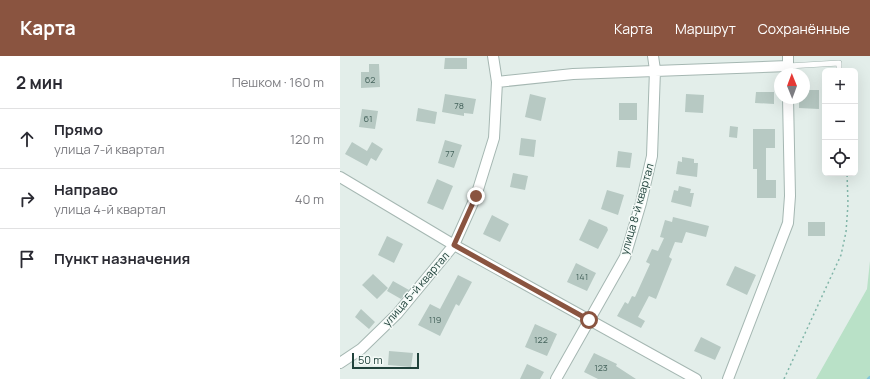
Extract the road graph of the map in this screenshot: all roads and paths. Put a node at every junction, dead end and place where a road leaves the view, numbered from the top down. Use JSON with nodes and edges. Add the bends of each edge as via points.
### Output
{"nodes":[{"id":1,"x":493,"y":56,"type":"edge"},
{"id":2,"x":653,"y":56,"type":"edge"},
{"id":3,"x":788,"y":65,"type":"edge"},
{"id":4,"x":839,"y":68,"type":"edge"},
{"id":5,"x":655,"y":70,"type":"junction"},
{"id":6,"x":498,"y":82,"type":"junction"},
{"id":7,"x":788,"y":104,"type":"edge"},
{"id":8,"x":847,"y":176,"type":"edge"},
{"id":9,"x":340,"y":177,"type":"edge"},
{"id":10,"x":454,"y":245,"type":"junction"},
{"id":11,"x":589,"y":320,"type":"junction"},
{"id":12,"x":340,"y":363,"type":"edge"},
{"id":13,"x":556,"y":379,"type":"edge"},
{"id":14,"x":696,"y":379,"type":"edge"},
{"id":15,"x":728,"y":379,"type":"edge"},
{"id":16,"x":784,"y":379,"type":"edge"}],
"edges":[{"from":1,"to":6,"type":"street","name":"улица 5-й квартал"},
{"from":2,"to":5,"type":"street","name":"улица 8-й квартал"},
{"from":3,"to":4,"type":"lane","via":[[839,63]]},
{"from":3,"to":5,"type":"street"},
{"from":5,"to":6,"type":"street","via":[[573,74]]},
{"from":5,"to":11,"type":"street","name":"улица 8-й квартал","via":[[652,156],[641,203],[625,257]]},
{"from":6,"to":10,"type":"street","name":"улица 5-й квартал","via":[[494,138],[476,196]]},
{"from":7,"to":15,"type":"street","via":[[788,223]]},
{"from":8,"to":16,"type":"path","via":[[846,232],[841,255]]},
{"from":9,"to":10,"type":"street"},
{"from":10,"to":11,"type":"street"},
{"from":10,"to":12,"type":"street","name":"улица 5-й квартал","via":[[397,314],[361,350]]},
{"from":11,"to":13,"type":"street","name":"улица 8-й квартал"},
{"from":11,"to":14,"type":"street"}]}
